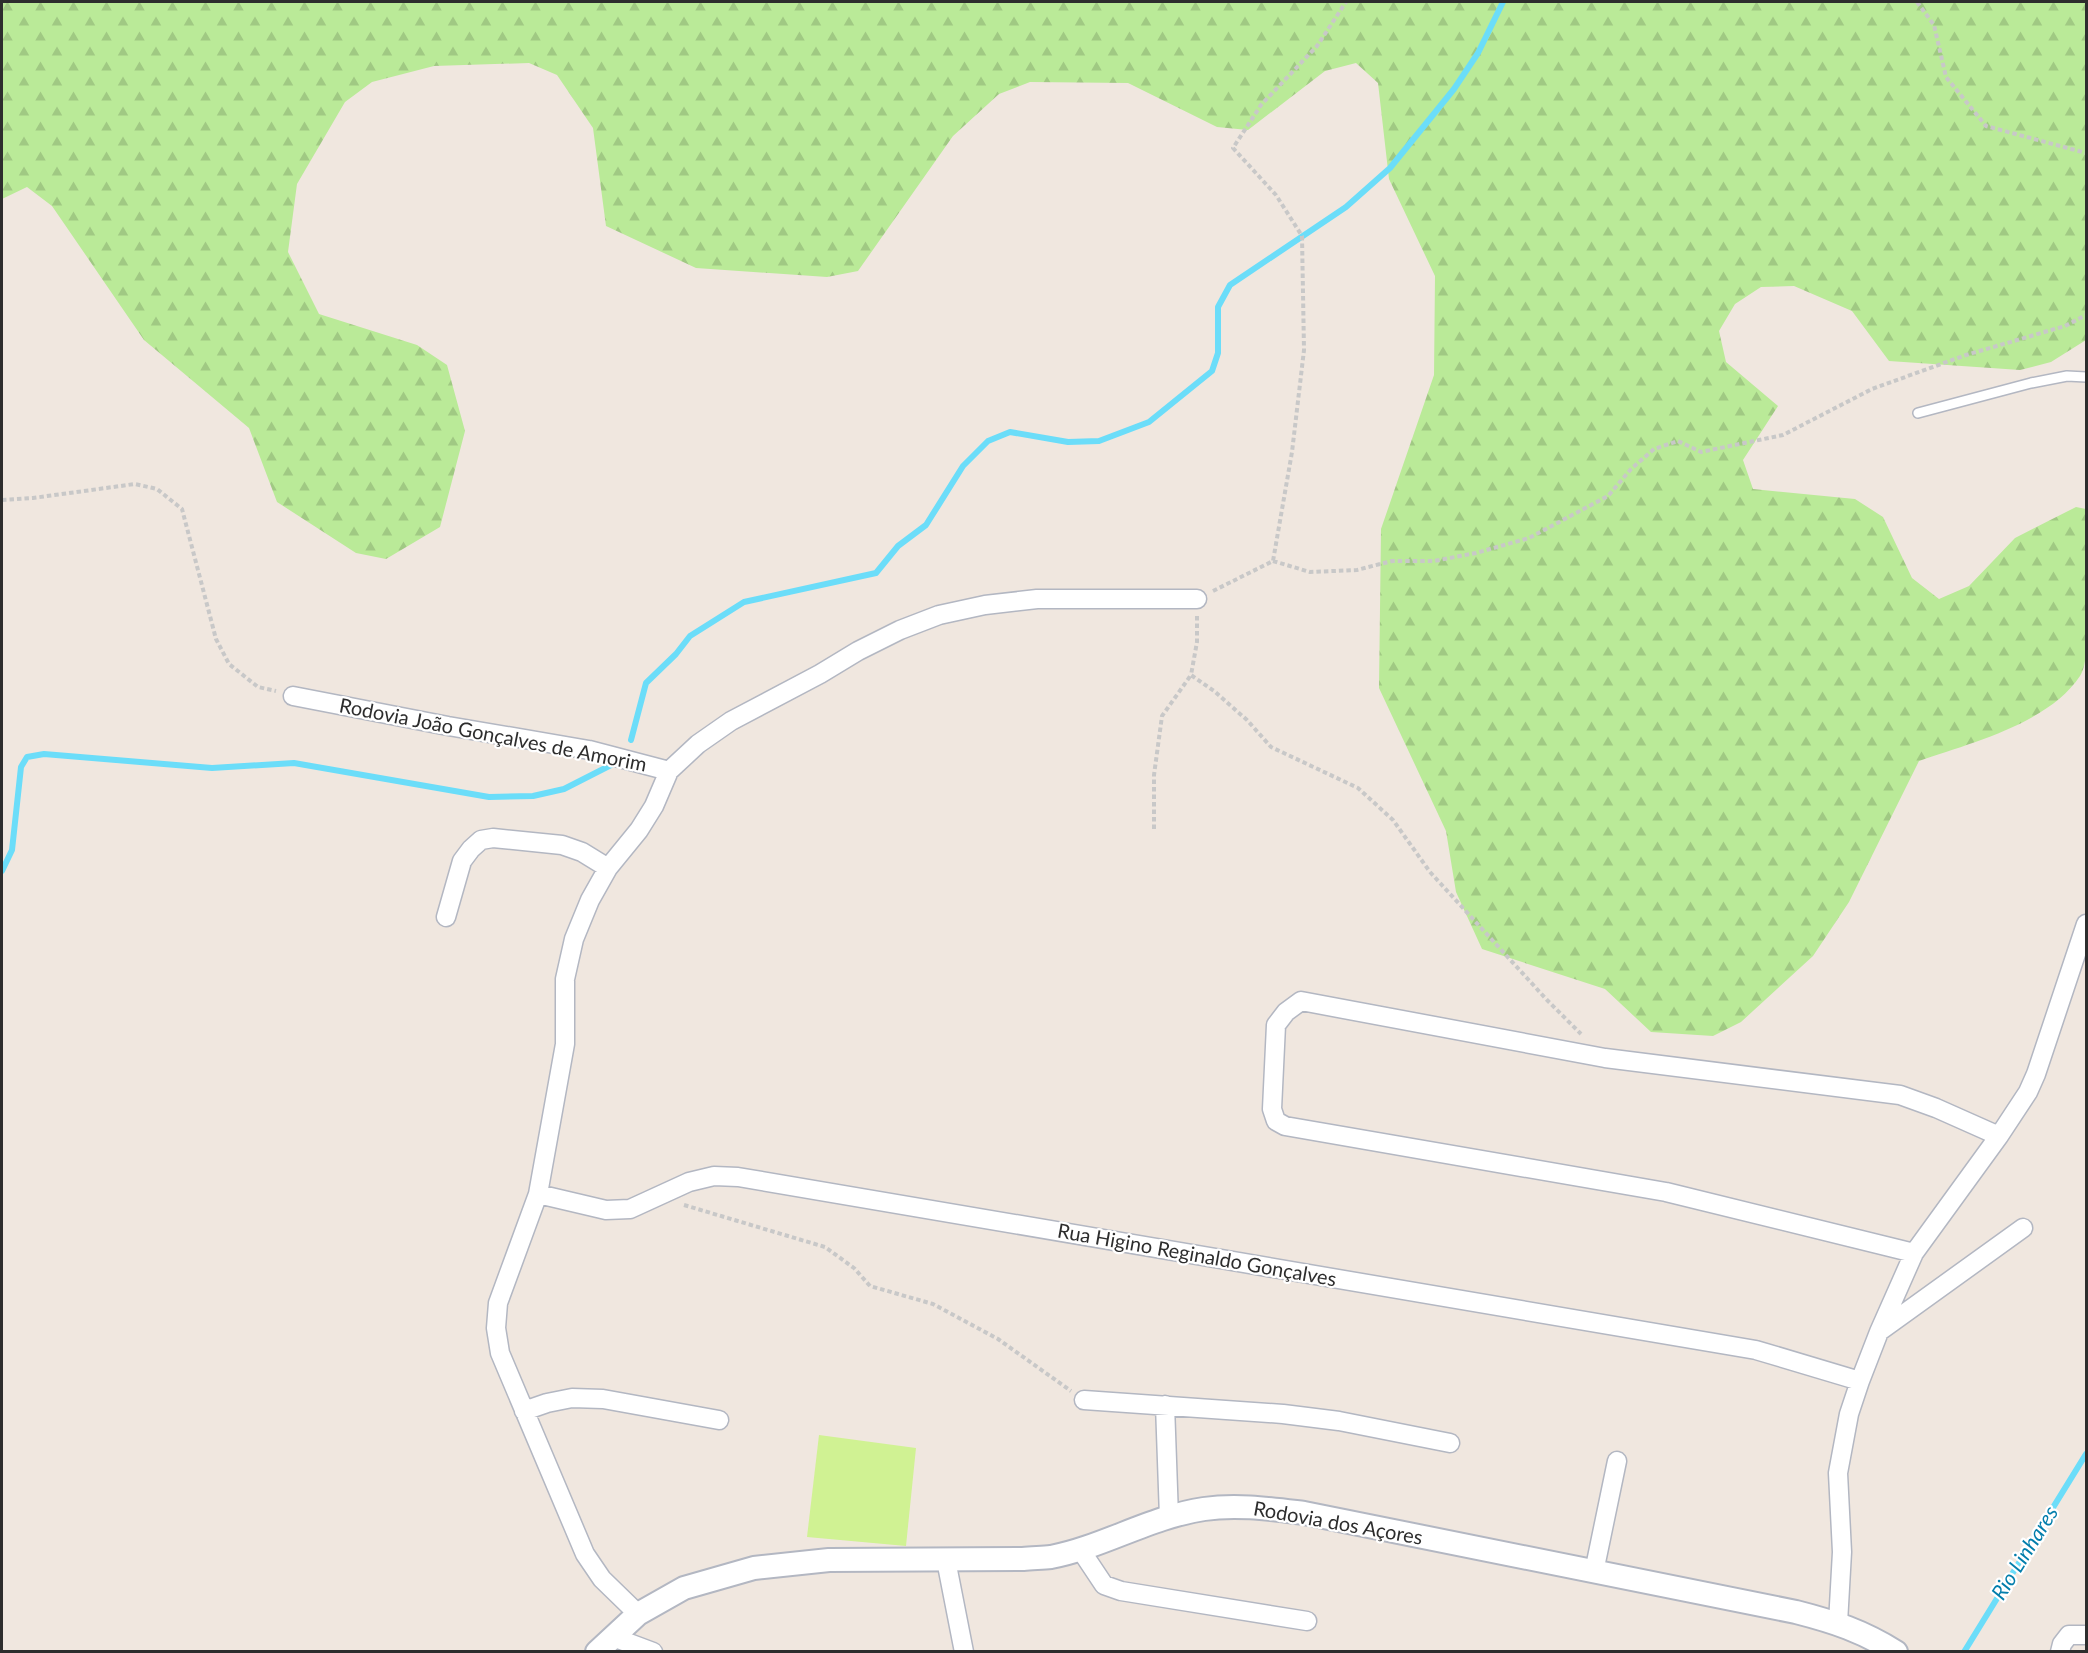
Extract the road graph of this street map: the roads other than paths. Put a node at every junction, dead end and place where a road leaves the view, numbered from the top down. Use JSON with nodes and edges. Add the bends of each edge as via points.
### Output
{"nodes":[{"id":1,"x":2086,"y":377,"type":"edge"},
{"id":2,"x":1918,"y":413,"type":"dead end"},
{"id":3,"x":1197,"y":599,"type":"road end"},
{"id":4,"x":293,"y":696,"type":"road end"},
{"id":5,"x":669,"y":771,"type":"junction"},
{"id":6,"x":608,"y":868,"type":"junction"},
{"id":7,"x":446,"y":917,"type":"dead end"},
{"id":8,"x":2086,"y":924,"type":"edge"},
{"id":9,"x":1999,"y":1136,"type":"junction"},
{"id":10,"x":538,"y":1194,"type":"junction"},
{"id":11,"x":2023,"y":1228,"type":"dead end"},
{"id":12,"x":1914,"y":1253,"type":"junction"},
{"id":13,"x":1879,"y":1332,"type":"junction"},
{"id":14,"x":1860,"y":1381,"type":"junction"},
{"id":15,"x":1084,"y":1400,"type":"road end"},
{"id":16,"x":1165,"y":1405,"type":"junction"},
{"id":17,"x":524,"y":1411,"type":"junction"},
{"id":18,"x":719,"y":1420,"type":"dead end"},
{"id":19,"x":1450,"y":1443,"type":"dead end"},
{"id":20,"x":1617,"y":1461,"type":"dead end"},
{"id":21,"x":1169,"y":1516,"type":"junction"},
{"id":22,"x":1080,"y":1549,"type":"junction"},
{"id":23,"x":946,"y":1560,"type":"junction"},
{"id":24,"x":1594,"y":1572,"type":"junction"},
{"id":25,"x":638,"y":1614,"type":"junction"},
{"id":26,"x":1307,"y":1621,"type":"dead end"},
{"id":27,"x":1838,"y":1623,"type":"junction"},
{"id":28,"x":2086,"y":1635,"type":"edge"},
{"id":29,"x":605,"y":1644,"type":"edge"},
{"id":30,"x":653,"y":1652,"type":"edge"},
{"id":31,"x":964,"y":1652,"type":"edge"},
{"id":32,"x":1896,"y":1652,"type":"edge"},
{"id":33,"x":2060,"y":1652,"type":"edge"}],
"edges":[{"from":1,"to":2,"type":"lane","via":[[2067,376],[2031,383]]},
{"from":3,"to":5,"type":"street","via":[[1037,599],[985,604],[939,615],[858,651],[731,721]]},
{"from":4,"to":5,"type":"street","name":"Rodovia João Gonçalves de Amorim","via":[[590,750]]},
{"from":5,"to":6,"type":"street","name":"Rodovia João Gonçalves de Amorim","via":[[639,830]]},
{"from":6,"to":7,"type":"street","via":[[562,845],[481,840],[462,861]]},
{"from":6,"to":10,"type":"street","name":"Rodovia João Gonçalves de Amorim","via":[[574,939],[565,979],[565,1044]]},
{"from":8,"to":9,"type":"street","via":[[2036,1074]]},
{"from":9,"to":12,"type":"street"},
{"from":9,"to":12,"type":"street","via":[[1900,1095],[1605,1058],[1301,1001],[1276,1026],[1272,1109],[1276,1121],[1285,1126],[1666,1192]]},
{"from":10,"to":14,"type":"street","name":"Rua Higino Reginaldo Gonçalves","via":[[606,1210],[630,1209],[697,1180],[738,1177],[1756,1350]]},
{"from":10,"to":17,"type":"street","name":"Rodovia João Gonçalves de Amorim","via":[[498,1303],[496,1328],[500,1353]]},
{"from":11,"to":13,"type":"street"},
{"from":12,"to":13,"type":"street"},
{"from":13,"to":14,"type":"street"},
{"from":14,"to":27,"type":"street","via":[[1849,1414],[1838,1473],[1842,1552]]},
{"from":15,"to":16,"type":"street"},
{"from":16,"to":19,"type":"street","via":[[1339,1421]]},
{"from":16,"to":21,"type":"street"},
{"from":17,"to":18,"type":"street","via":[[572,1398],[603,1399]]},
{"from":17,"to":25,"type":"street","name":"Rodovia João Gonçalves de Amorim","via":[[585,1554],[602,1580]]},
{"from":20,"to":24,"type":"street"},
{"from":21,"to":22,"type":"street","name":"Rodovia dos Açores"},
{"from":21,"to":24,"type":"street","name":"Rodovia dos Açores","via":[[1234,1507],[1304,1513]]},
{"from":22,"to":23,"type":"street","name":"Rodovia dos Açores","via":[[1051,1557]]},
{"from":22,"to":26,"type":"street","via":[[1104,1585],[1121,1591]]},
{"from":23,"to":25,"type":"street","name":"Rodovia dos Açores","via":[[829,1560],[754,1568],[684,1588]]},
{"from":23,"to":31,"type":"street"},
{"from":24,"to":27,"type":"street","name":"Rodovia dos Açores"},
{"from":25,"to":29,"type":"street","name":"Rodovia dos Açores"},
{"from":27,"to":32,"type":"street","name":"Rodovia dos Açores","via":[[1869,1635]]},
{"from":28,"to":33,"type":"street","via":[[2068,1635]]},
{"from":29,"to":30,"type":"street"}]}
